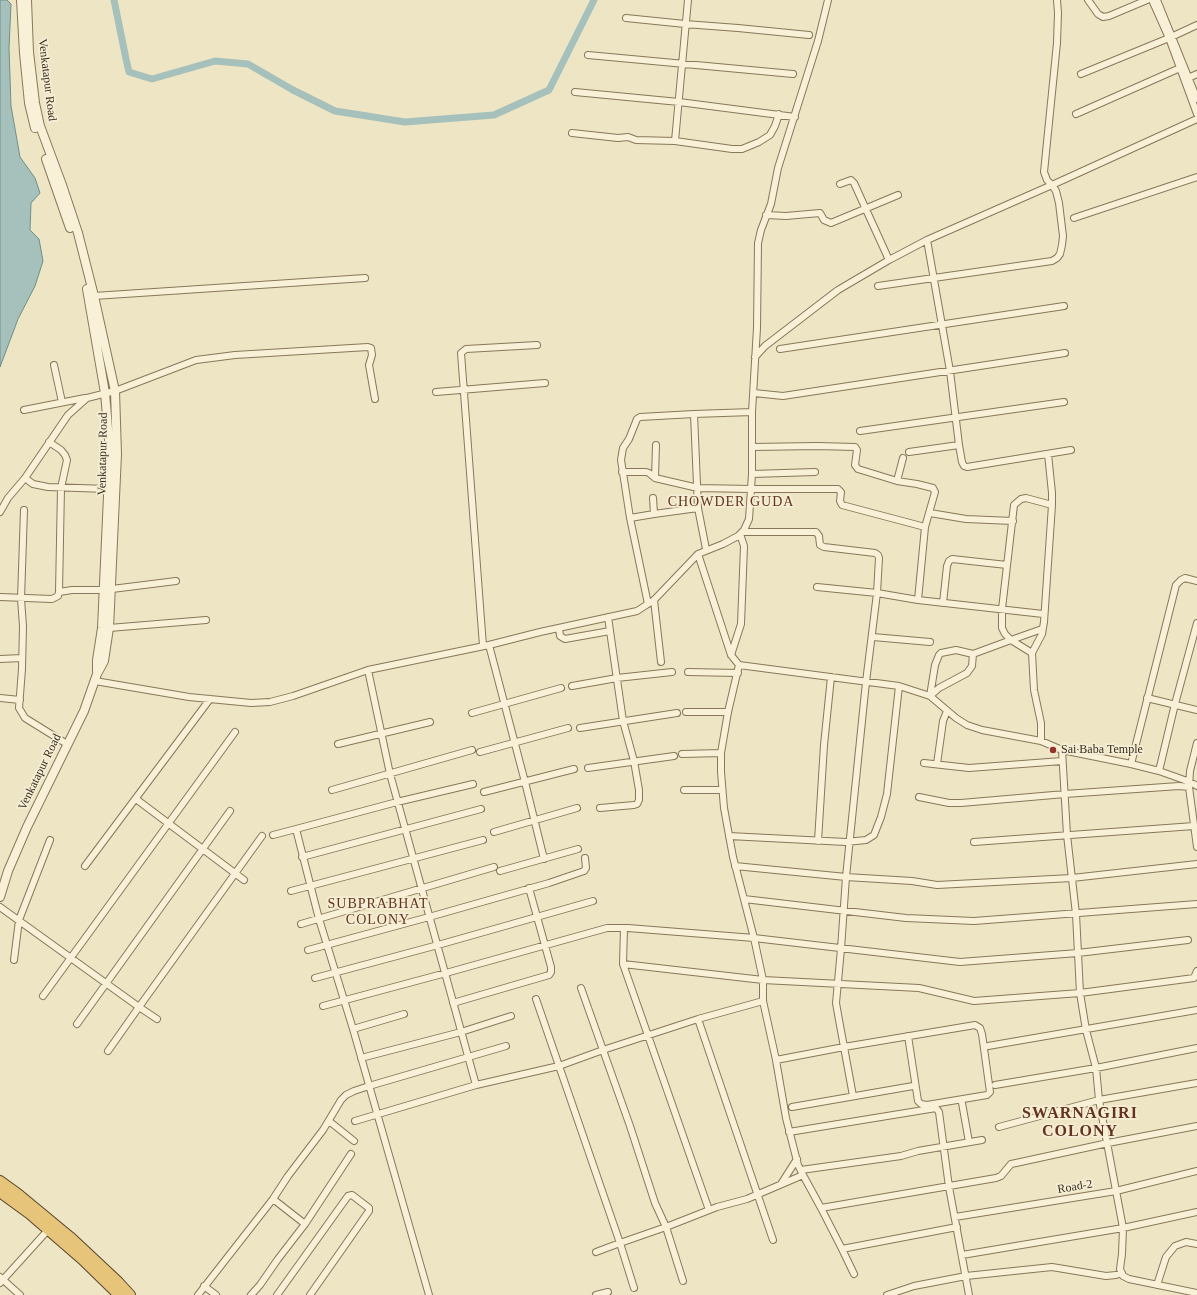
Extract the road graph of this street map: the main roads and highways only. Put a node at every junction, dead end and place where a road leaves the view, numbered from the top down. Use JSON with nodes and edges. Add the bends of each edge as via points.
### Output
{"nodes":[{"id":1,"x":0,"y":1181,"type":"edge"},
{"id":2,"x":0,"y":1192,"type":"edge"},
{"id":3,"x":119,"y":1295,"type":"edge"},
{"id":4,"x":130,"y":1295,"type":"edge"}],
"edges":[{"from":1,"to":4,"type":"highway","via":[[70,1237]]},
{"from":2,"to":3,"type":"highway","via":[[82,1259]]}]}
